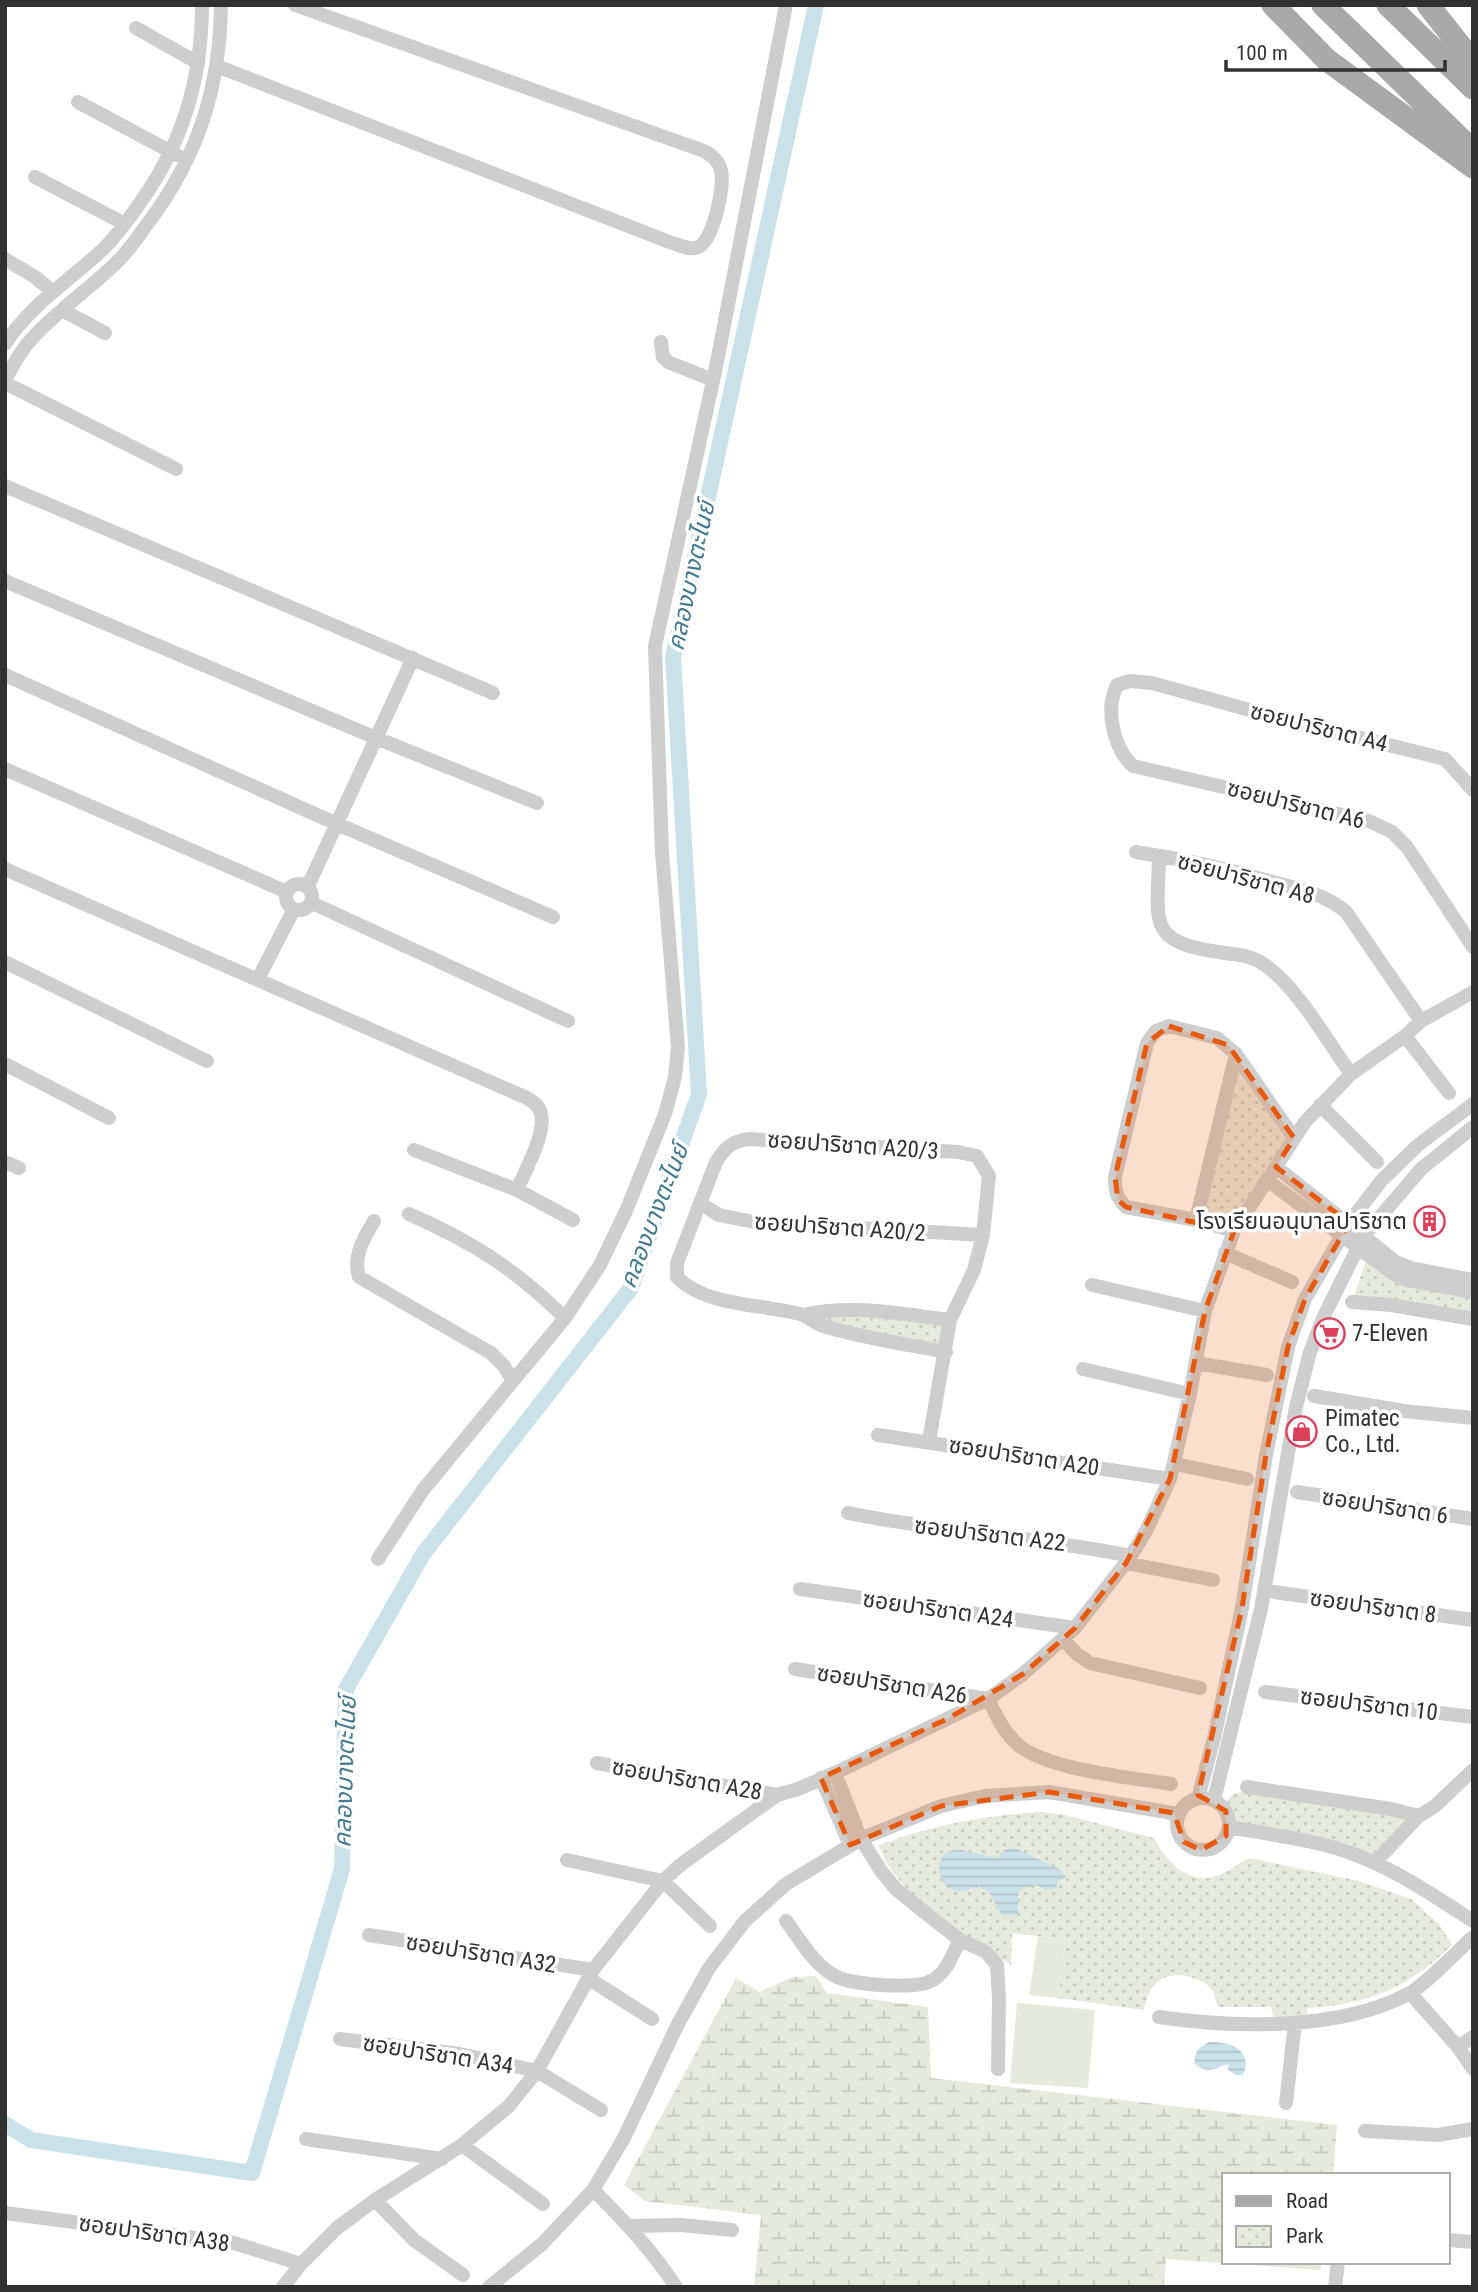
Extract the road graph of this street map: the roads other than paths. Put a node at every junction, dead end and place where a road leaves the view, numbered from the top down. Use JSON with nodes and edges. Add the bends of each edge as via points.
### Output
{"nodes":[{"id":1,"x":202,"y":5,"type":"edge"},
{"id":2,"x":221,"y":5,"type":"edge"},
{"id":3,"x":295,"y":5,"type":"edge"},
{"id":4,"x":786,"y":5,"type":"edge"},
{"id":5,"x":1273,"y":5,"type":"edge"},
{"id":6,"x":1323,"y":5,"type":"edge"},
{"id":7,"x":1388,"y":5,"type":"edge"},
{"id":8,"x":1428,"y":5,"type":"edge"},
{"id":9,"x":136,"y":28,"type":"dead end"},
{"id":10,"x":1298,"y":29,"type":"junction"},
{"id":11,"x":1473,"y":62,"type":"edge"},
{"id":12,"x":198,"y":63,"type":"junction"},
{"id":13,"x":217,"y":66,"type":"junction"},
{"id":14,"x":1473,"y":89,"type":"edge"},
{"id":15,"x":78,"y":102,"type":"dead end"},
{"id":16,"x":1473,"y":151,"type":"edge"},
{"id":17,"x":171,"y":152,"type":"junction"},
{"id":18,"x":188,"y":160,"type":"junction"},
{"id":19,"x":1473,"y":167,"type":"edge"},
{"id":20,"x":35,"y":177,"type":"dead end"},
{"id":21,"x":125,"y":224,"type":"junction"},
{"id":22,"x":5,"y":259,"type":"edge"},
{"id":23,"x":53,"y":292,"type":"junction"},
{"id":24,"x":62,"y":310,"type":"junction"},
{"id":25,"x":105,"y":332,"type":"dead end"},
{"id":26,"x":661,"y":342,"type":"dead end"},
{"id":27,"x":5,"y":344,"type":"edge"},
{"id":28,"x":713,"y":380,"type":"junction"},
{"id":29,"x":5,"y":381,"type":"edge"},
{"id":30,"x":176,"y":469,"type":"dead end"},
{"id":31,"x":5,"y":486,"type":"edge"},
{"id":32,"x":5,"y":581,"type":"edge"},
{"id":33,"x":413,"y":658,"type":"junction"},
{"id":34,"x":5,"y":675,"type":"edge"},
{"id":35,"x":493,"y":693,"type":"dead end"},
{"id":36,"x":376,"y":738,"type":"junction"},
{"id":37,"x":1116,"y":740,"type":"joint"},
{"id":38,"x":5,"y":769,"type":"edge"},
{"id":39,"x":1473,"y":790,"type":"edge"},
{"id":40,"x":537,"y":803,"type":"dead end"},
{"id":41,"x":337,"y":824,"type":"junction"},
{"id":42,"x":1136,"y":852,"type":"dead end"},
{"id":43,"x":1159,"y":856,"type":"junction"},
{"id":44,"x":5,"y":869,"type":"edge"},
{"id":45,"x":307,"y":886,"type":"junction"},
{"id":46,"x":287,"y":892,"type":"junction"},
{"id":47,"x":312,"y":903,"type":"junction"},
{"id":48,"x":294,"y":909,"type":"junction"},
{"id":49,"x":553,"y":917,"type":"dead end"},
{"id":50,"x":1473,"y":947,"type":"edge"},
{"id":51,"x":5,"y":962,"type":"edge"},
{"id":52,"x":258,"y":979,"type":"junction"},
{"id":53,"x":1473,"y":992,"type":"edge"},
{"id":54,"x":568,"y":1021,"type":"dead end"},
{"id":55,"x":1421,"y":1021,"type":"junction"},
{"id":56,"x":1405,"y":1035,"type":"junction"},
{"id":57,"x":1236,"y":1054,"type":"junction"},
{"id":58,"x":207,"y":1061,"type":"dead end"},
{"id":59,"x":5,"y":1064,"type":"edge"},
{"id":60,"x":1351,"y":1074,"type":"junction"},
{"id":61,"x":1449,"y":1093,"type":"dead end"},
{"id":62,"x":1473,"y":1104,"type":"edge"},
{"id":63,"x":1320,"y":1105,"type":"junction"},
{"id":64,"x":109,"y":1118,"type":"dead end"},
{"id":65,"x":1473,"y":1127,"type":"edge"},
{"id":66,"x":1294,"y":1138,"type":"junction"},
{"id":67,"x":414,"y":1150,"type":"dead end"},
{"id":68,"x":1377,"y":1162,"type":"dead end"},
{"id":69,"x":1276,"y":1167,"type":"junction"},
{"id":70,"x":1267,"y":1180,"type":"junction"},
{"id":71,"x":517,"y":1190,"type":"junction"},
{"id":72,"x":701,"y":1204,"type":"junction"},
{"id":73,"x":409,"y":1214,"type":"dead end"},
{"id":74,"x":573,"y":1220,"type":"dead end"},
{"id":75,"x":1196,"y":1220,"type":"junction"},
{"id":76,"x":374,"y":1221,"type":"dead end"},
{"id":77,"x":1345,"y":1229,"type":"junction"},
{"id":78,"x":1234,"y":1231,"type":"junction"},
{"id":79,"x":983,"y":1235,"type":"junction"},
{"id":80,"x":1361,"y":1242,"type":"junction"},
{"id":81,"x":1226,"y":1253,"type":"junction"},
{"id":82,"x":1473,"y":1280,"type":"edge"},
{"id":83,"x":1293,"y":1282,"type":"dead end"},
{"id":84,"x":1092,"y":1285,"type":"dead end"},
{"id":85,"x":1473,"y":1292,"type":"edge"},
{"id":86,"x":1352,"y":1302,"type":"dead end"},
{"id":87,"x":1205,"y":1311,"type":"junction"},
{"id":88,"x":803,"y":1315,"type":"junction"},
{"id":89,"x":565,"y":1318,"type":"junction"},
{"id":90,"x":1473,"y":1319,"type":"edge"},
{"id":91,"x":950,"y":1320,"type":"junction"},
{"id":92,"x":946,"y":1352,"type":"junction"},
{"id":93,"x":1196,"y":1363,"type":"junction"},
{"id":94,"x":1083,"y":1368,"type":"dead end"},
{"id":95,"x":1266,"y":1375,"type":"dead end"},
{"id":96,"x":513,"y":1381,"type":"junction"},
{"id":97,"x":1190,"y":1394,"type":"junction"},
{"id":98,"x":1314,"y":1396,"type":"dead end"},
{"id":99,"x":1473,"y":1418,"type":"edge"},
{"id":100,"x":877,"y":1435,"type":"dead end"},
{"id":101,"x":929,"y":1441,"type":"junction"},
{"id":102,"x":1175,"y":1464,"type":"junction"},
{"id":103,"x":1170,"y":1479,"type":"junction"},
{"id":104,"x":1247,"y":1479,"type":"dead end"},
{"id":105,"x":1297,"y":1492,"type":"dead end"},
{"id":106,"x":848,"y":1513,"type":"dead end"},
{"id":107,"x":1473,"y":1519,"type":"edge"},
{"id":108,"x":378,"y":1559,"type":"dead end"},
{"id":109,"x":1129,"y":1560,"type":"junction"},
{"id":110,"x":1213,"y":1580,"type":"dead end"},
{"id":111,"x":800,"y":1589,"type":"dead end"},
{"id":112,"x":1274,"y":1592,"type":"dead end"},
{"id":113,"x":1473,"y":1620,"type":"edge"},
{"id":114,"x":1075,"y":1628,"type":"junction"},
{"id":115,"x":1063,"y":1639,"type":"junction"},
{"id":116,"x":796,"y":1669,"type":"dead end"},
{"id":117,"x":1200,"y":1688,"type":"dead end"},
{"id":118,"x":1265,"y":1692,"type":"dead end"},
{"id":119,"x":988,"y":1699,"type":"junction"},
{"id":120,"x":1473,"y":1717,"type":"edge"},
{"id":121,"x":597,"y":1763,"type":"dead end"},
{"id":122,"x":1473,"y":1770,"type":"edge"},
{"id":123,"x":828,"y":1776,"type":"junction"},
{"id":124,"x":1171,"y":1784,"type":"dead end"},
{"id":125,"x":1247,"y":1787,"type":"dead end"},
{"id":126,"x":777,"y":1795,"type":"junction"},
{"id":127,"x":1198,"y":1798,"type":"junction"},
{"id":128,"x":1214,"y":1800,"type":"junction"},
{"id":129,"x":1178,"y":1814,"type":"junction"},
{"id":130,"x":1419,"y":1816,"type":"junction"},
{"id":131,"x":1229,"y":1827,"type":"junction"},
{"id":132,"x":855,"y":1842,"type":"junction"},
{"id":133,"x":1378,"y":1859,"type":"dead end"},
{"id":134,"x":567,"y":1860,"type":"dead end"},
{"id":135,"x":663,"y":1881,"type":"junction"},
{"id":136,"x":786,"y":1921,"type":"dead end"},
{"id":137,"x":1473,"y":1921,"type":"edge"},
{"id":138,"x":710,"y":1926,"type":"dead end"},
{"id":139,"x":369,"y":1935,"type":"dead end"},
{"id":140,"x":1473,"y":1937,"type":"edge"},
{"id":141,"x":960,"y":1940,"type":"junction"},
{"id":142,"x":590,"y":1974,"type":"junction"},
{"id":143,"x":1410,"y":1993,"type":"junction"},
{"id":144,"x":1159,"y":2017,"type":"dead end"},
{"id":145,"x":652,"y":2020,"type":"dead end"},
{"id":146,"x":1295,"y":2023,"type":"junction"},
{"id":147,"x":1473,"y":2037,"type":"edge"},
{"id":148,"x":340,"y":2039,"type":"dead end"},
{"id":149,"x":1458,"y":2047,"type":"junction"},
{"id":150,"x":998,"y":2069,"type":"dead end"},
{"id":151,"x":1473,"y":2069,"type":"edge"},
{"id":152,"x":537,"y":2071,"type":"junction"},
{"id":153,"x":1286,"y":2103,"type":"dead end"},
{"id":154,"x":601,"y":2110,"type":"dead end"},
{"id":155,"x":1473,"y":2129,"type":"edge"},
{"id":156,"x":1365,"y":2132,"type":"dead end"},
{"id":157,"x":306,"y":2138,"type":"dead end"},
{"id":158,"x":462,"y":2145,"type":"junction"},
{"id":159,"x":442,"y":2159,"type":"junction"},
{"id":160,"x":593,"y":2190,"type":"junction"},
{"id":161,"x":375,"y":2200,"type":"junction"},
{"id":162,"x":543,"y":2204,"type":"dead end"},
{"id":163,"x":5,"y":2213,"type":"edge"},
{"id":164,"x":630,"y":2226,"type":"junction"},
{"id":165,"x":733,"y":2230,"type":"dead end"},
{"id":166,"x":1450,"y":2240,"type":"edge"},
{"id":167,"x":1473,"y":2242,"type":"edge"},
{"id":168,"x":301,"y":2264,"type":"junction"},
{"id":169,"x":1338,"y":2264,"type":"edge"},
{"id":170,"x":463,"y":2275,"type":"dead end"},
{"id":171,"x":283,"y":2287,"type":"edge"},
{"id":172,"x":489,"y":2287,"type":"edge"},
{"id":173,"x":676,"y":2287,"type":"edge"},
{"id":174,"x":1335,"y":2287,"type":"edge"}],
"edges":[{"from":1,"to":12,"type":"street"},
{"from":2,"to":13,"type":"street"},
{"from":3,"to":13,"type":"street","via":[[704,151],[721,168],[723,185],[709,236],[692,249],[672,243]]},
{"from":4,"to":28,"type":"street"},
{"from":5,"to":10,"type":"main road"},
{"from":6,"to":10,"type":"main road","via":[[1337,26],[1337,41],[1324,46]]},
{"from":6,"to":16,"type":"main road"},
{"from":7,"to":14,"type":"main road"},
{"from":8,"to":11,"type":"main road"},
{"from":9,"to":12,"type":"street"},
{"from":10,"to":19,"type":"main road","via":[[1327,60]]},
{"from":12,"to":17,"type":"street","via":[[191,104]]},
{"from":13,"to":18,"type":"street","via":[[208,109]]},
{"from":15,"to":17,"type":"street"},
{"from":17,"to":18,"type":"street"},
{"from":17,"to":21,"type":"street"},
{"from":18,"to":24,"type":"street","via":[[170,194],[124,254]]},
{"from":20,"to":21,"type":"street"},
{"from":21,"to":23,"type":"street","via":[[103,250]]},
{"from":22,"to":23,"type":"street"},
{"from":23,"to":27,"type":"street"},
{"from":24,"to":25,"type":"street"},
{"from":24,"to":29,"type":"street","via":[[27,344]]},
{"from":26,"to":28,"type":"street","via":[[668,362]]},
{"from":28,"to":89,"type":"street","via":[[655,646],[662,853],[678,1047],[675,1077],[626,1211],[600,1265]]},
{"from":29,"to":30,"type":"street"},
{"from":31,"to":33,"type":"street"},
{"from":32,"to":36,"type":"street"},
{"from":33,"to":35,"type":"street"},
{"from":33,"to":36,"type":"street"},
{"from":34,"to":41,"type":"street"},
{"from":36,"to":40,"type":"street"},
{"from":36,"to":41,"type":"street"},
{"from":37,"to":39,"type":"street","name":"ซอยปาริชาต A4","via":[[1110,698],[1117,685],[1152,683],[1445,758]]},
{"from":37,"to":50,"type":"street","name":"ซอยปาริชาต A6","via":[[1133,766],[1369,821],[1392,832],[1407,847]]},
{"from":38,"to":46,"type":"street"},
{"from":41,"to":45,"type":"street"},
{"from":41,"to":49,"type":"street"},
{"from":42,"to":43,"type":"street","name":"ซอยปาริชาต A8"},
{"from":43,"to":55,"type":"street","name":"ซอยปาริชาต A8","via":[[1229,870],[1334,902],[1346,912]]},
{"from":43,"to":60,"type":"street","via":[[1158,920],[1163,932],[1180,944],[1263,963],[1280,976]]},
{"from":44,"to":52,"type":"street"},
{"from":45,"to":46,"type":"street","via":[[293,884]]},
{"from":45,"to":47,"type":"street"},
{"from":46,"to":48,"type":"street","via":[[287,902]]},
{"from":47,"to":48,"type":"street"},
{"from":47,"to":54,"type":"street"},
{"from":48,"to":52,"type":"street"},
{"from":51,"to":58,"type":"street"},
{"from":52,"to":71,"type":"street","via":[[536,1104],[541,1112],[540,1135]]},
{"from":53,"to":55,"type":"street"},
{"from":55,"to":56,"type":"street"},
{"from":56,"to":60,"type":"street"},
{"from":56,"to":61,"type":"street"},
{"from":57,"to":66,"type":"street"},
{"from":57,"to":75,"type":"street"},
{"from":57,"to":75,"type":"street","via":[[1217,1038],[1169,1026],[1156,1031],[1147,1042],[1115,1190],[1126,1208]]},
{"from":59,"to":64,"type":"street"},
{"from":60,"to":63,"type":"street"},
{"from":62,"to":77,"type":"street","via":[[1418,1145],[1381,1181]]},
{"from":63,"to":66,"type":"street"},
{"from":63,"to":68,"type":"street"},
{"from":65,"to":80,"type":"street","via":[[1421,1169]]},
{"from":66,"to":69,"type":"street"},
{"from":67,"to":71,"type":"street"},
{"from":69,"to":70,"type":"street"},
{"from":69,"to":77,"type":"street"},
{"from":70,"to":77,"type":"street"},
{"from":70,"to":78,"type":"street"},
{"from":71,"to":74,"type":"street"},
{"from":72,"to":79,"type":"street","name":"ซอยปาริชาต A20/2","via":[[719,1215],[754,1222]]},
{"from":72,"to":79,"type":"street","name":"ซอยปาริชาต A20/3","via":[[716,1163],[735,1140],[958,1152],[977,1156],[989,1176]]},
{"from":72,"to":88,"type":"street","via":[[677,1263],[677,1277],[686,1287],[706,1296]]},
{"from":73,"to":89,"type":"street","via":[[471,1243],[513,1270]]},
{"from":75,"to":78,"type":"street"},
{"from":76,"to":96,"type":"street","via":[[358,1251],[359,1277],[491,1353]]},
{"from":77,"to":80,"type":"street"},
{"from":77,"to":127,"type":"street","via":[[1305,1299],[1288,1348],[1242,1608]]},
{"from":78,"to":81,"type":"street"},
{"from":79,"to":91,"type":"street","via":[[974,1270]]},
{"from":80,"to":82,"type":"street","via":[[1411,1268]]},
{"from":80,"to":85,"type":"street","via":[[1406,1280]]},
{"from":80,"to":128,"type":"street","via":[[1310,1352],[1261,1609]]},
{"from":81,"to":83,"type":"street"},
{"from":81,"to":87,"type":"street"},
{"from":84,"to":87,"type":"street"},
{"from":86,"to":90,"type":"street"},
{"from":87,"to":93,"type":"street"},
{"from":88,"to":91,"type":"street","via":[[852,1308]]},
{"from":88,"to":92,"type":"street","via":[[832,1329]]},
{"from":89,"to":96,"type":"street"},
{"from":91,"to":92,"type":"street"},
{"from":92,"to":101,"type":"street"},
{"from":93,"to":95,"type":"street"},
{"from":93,"to":97,"type":"street"},
{"from":94,"to":97,"type":"street"},
{"from":96,"to":108,"type":"street","via":[[423,1490]]},
{"from":97,"to":102,"type":"street"},
{"from":98,"to":99,"type":"street"},
{"from":100,"to":101,"type":"street","name":"ซอยปาริชาต A20"},
{"from":101,"to":103,"type":"street","name":"ซอยปาริชาต A20"},
{"from":102,"to":103,"type":"street"},
{"from":102,"to":104,"type":"street"},
{"from":103,"to":109,"type":"street"},
{"from":105,"to":107,"type":"street","name":"ซอยปาริชาต 6"},
{"from":106,"to":109,"type":"street","name":"ซอยปาริชาต A22","via":[[1088,1547]]},
{"from":109,"to":110,"type":"street","name":"ซอยปาริชาต A22"},
{"from":109,"to":114,"type":"street"},
{"from":111,"to":114,"type":"street","name":"ซอยปาริชาต A24"},
{"from":112,"to":113,"type":"street","name":"ซอยปาริชาต 8"},
{"from":114,"to":115,"type":"street"},
{"from":115,"to":117,"type":"street","via":[[1090,1663]]},
{"from":115,"to":119,"type":"street"},
{"from":116,"to":119,"type":"street","name":"ซอยปาริชาต A26"},
{"from":118,"to":120,"type":"street","name":"ซอยปาริชาต 10"},
{"from":119,"to":123,"type":"street"},
{"from":119,"to":124,"type":"street","via":[[1014,1742],[1032,1755]]},
{"from":121,"to":126,"type":"street","name":"ซอยปาริชาต A28"},
{"from":122,"to":130,"type":"street"},
{"from":123,"to":126,"type":"street"},
{"from":123,"to":132,"type":"street"},
{"from":125,"to":130,"type":"street"},
{"from":126,"to":135,"type":"street"},
{"from":127,"to":128,"type":"street"},
{"from":127,"to":129,"type":"street"},
{"from":128,"to":131,"type":"street","via":[[1226,1811]]},
{"from":129,"to":131,"type":"street","via":[[1178,1834],[1192,1848],[1211,1849],[1220,1844]]},
{"from":129,"to":132,"type":"street","via":[[1049,1792],[985,1796],[941,1806]]},
{"from":130,"to":133,"type":"street"},
{"from":131,"to":137,"type":"street","via":[[1358,1856],[1408,1878]]},
{"from":132,"to":141,"type":"street","via":[[897,1889]]},
{"from":132,"to":160,"type":"street","via":[[786,1884],[744,1921],[709,1968]]},
{"from":134,"to":135,"type":"street"},
{"from":135,"to":138,"type":"street"},
{"from":135,"to":142,"type":"street"},
{"from":136,"to":141,"type":"street","via":[[828,1971],[857,1982],[907,1985],[933,1980]]},
{"from":139,"to":142,"type":"street","name":"ซอยปาริชาต A32"},
{"from":140,"to":143,"type":"street"},
{"from":141,"to":150,"type":"street","via":[[986,1952],[997,1965]]},
{"from":142,"to":145,"type":"street"},
{"from":142,"to":152,"type":"street"},
{"from":143,"to":146,"type":"street","via":[[1355,2013]]},
{"from":143,"to":149,"type":"street"},
{"from":144,"to":146,"type":"street","via":[[1241,2025]]},
{"from":146,"to":153,"type":"street"},
{"from":147,"to":149,"type":"street"},
{"from":148,"to":152,"type":"street","name":"ซอยปาริชาต A34","via":[[460,2054]]},
{"from":149,"to":151,"type":"street"},
{"from":152,"to":154,"type":"street","name":"ซอยปาริชาต A34"},
{"from":152,"to":158,"type":"street","via":[[509,2106]]},
{"from":155,"to":156,"type":"street","via":[[1438,2135]]},
{"from":157,"to":159,"type":"street"},
{"from":158,"to":159,"type":"street"},
{"from":158,"to":162,"type":"street"},
{"from":159,"to":161,"type":"street"},
{"from":160,"to":164,"type":"street"},
{"from":160,"to":172,"type":"street","via":[[542,2244]]},
{"from":161,"to":168,"type":"street","via":[[337,2228]]},
{"from":161,"to":170,"type":"street","via":[[414,2240]]},
{"from":163,"to":168,"type":"street","name":"ซอยปาริชาต A38","via":[[234,2243]]},
{"from":164,"to":165,"type":"street"},
{"from":164,"to":173,"type":"street"},
{"from":166,"to":167,"type":"street"},
{"from":168,"to":171,"type":"street"},
{"from":169,"to":174,"type":"street"}]}
